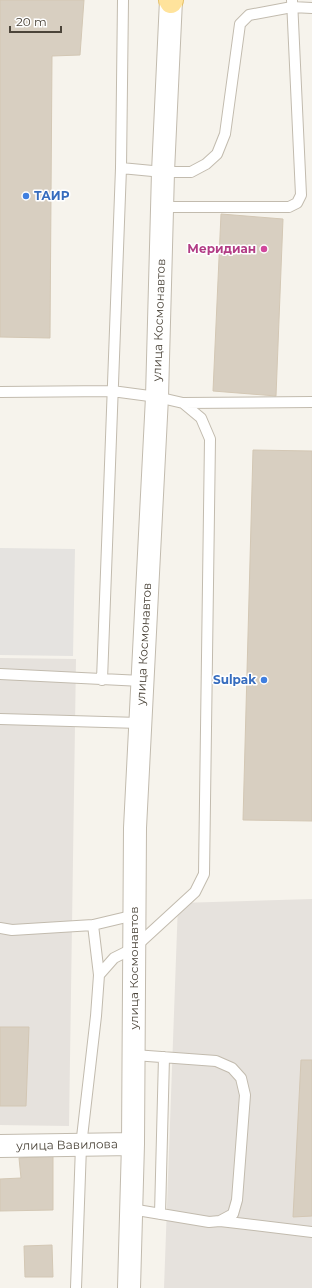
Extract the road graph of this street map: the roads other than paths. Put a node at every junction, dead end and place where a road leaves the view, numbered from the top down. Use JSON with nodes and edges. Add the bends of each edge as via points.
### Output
{"nodes":[{"id":1,"x":123,"y":0,"type":"edge"},
{"id":2,"x":171,"y":0,"type":"edge"},
{"id":3,"x":292,"y":4,"type":"edge"},
{"id":4,"x":312,"y":8,"type":"edge"},
{"id":5,"x":121,"y":168,"type":"junction"},
{"id":6,"x":163,"y":172,"type":"junction"},
{"id":7,"x":162,"y":207,"type":"junction"},
{"id":8,"x":112,"y":391,"type":"junction"},
{"id":9,"x":2,"y":393,"type":"edge"},
{"id":10,"x":157,"y":397,"type":"junction"},
{"id":11,"x":312,"y":402,"type":"edge"},
{"id":12,"x":183,"y":403,"type":"junction"},
{"id":13,"x":0,"y":674,"type":"edge"},
{"id":14,"x":102,"y":680,"type":"junction"},
{"id":15,"x":142,"y":681,"type":"junction"},
{"id":16,"x":0,"y":719,"type":"edge"},
{"id":17,"x":140,"y":723,"type":"junction"},
{"id":18,"x":135,"y":916,"type":"junction"},
{"id":19,"x":93,"y":925,"type":"junction"},
{"id":20,"x":0,"y":928,"type":"edge"},
{"id":21,"x":134,"y":948,"type":"junction"},
{"id":22,"x":99,"y":975,"type":"junction"},
{"id":23,"x":134,"y":1055,"type":"junction"},
{"id":24,"x":164,"y":1057,"type":"junction"},
{"id":25,"x":133,"y":1144,"type":"junction"},
{"id":26,"x":0,"y":1146,"type":"edge"},
{"id":27,"x":81,"y":1146,"type":"junction"},
{"id":28,"x":131,"y":1209,"type":"junction"},
{"id":29,"x":160,"y":1214,"type":"junction"},
{"id":30,"x":220,"y":1221,"type":"junction"},
{"id":31,"x":312,"y":1232,"type":"edge"},
{"id":32,"x":76,"y":1288,"type":"edge"},
{"id":33,"x":129,"y":1288,"type":"edge"}],
"edges":[{"from":1,"to":5,"type":"lane"},
{"from":2,"to":6,"type":"street","name":"улица Космонавтов"},
{"from":3,"to":4,"type":"lane"},
{"from":3,"to":6,"type":"lane","via":[[249,15],[240,24],[225,134],[217,154],[191,172]]},
{"from":3,"to":7,"type":"lane","via":[[301,196],[297,203],[289,207]]},
{"from":5,"to":6,"type":"lane"},
{"from":5,"to":8,"type":"lane"},
{"from":6,"to":7,"type":"street","name":"улица Космонавтов"},
{"from":7,"to":10,"type":"street","name":"улица Космонавтов"},
{"from":8,"to":9,"type":"lane"},
{"from":8,"to":10,"type":"lane"},
{"from":8,"to":14,"type":"lane"},
{"from":10,"to":12,"type":"lane"},
{"from":10,"to":15,"type":"street","name":"улица Космонавтов"},
{"from":11,"to":12,"type":"lane"},
{"from":12,"to":21,"type":"lane","via":[[201,418],[210,439],[204,874],[195,892]]},
{"from":13,"to":14,"type":"lane"},
{"from":14,"to":15,"type":"lane"},
{"from":15,"to":17,"type":"street","name":"улица Космонавтов"},
{"from":16,"to":17,"type":"lane"},
{"from":17,"to":18,"type":"street","name":"улица Космонавтов","via":[[135,828]]},
{"from":18,"to":19,"type":"lane"},
{"from":18,"to":21,"type":"street","name":"улица Космонавтов"},
{"from":19,"to":20,"type":"lane","via":[[12,930]]},
{"from":19,"to":22,"type":"lane"},
{"from":21,"to":22,"type":"lane","via":[[114,958]]},
{"from":21,"to":23,"type":"street","name":"улица Космонавтов"},
{"from":22,"to":27,"type":"lane"},
{"from":23,"to":24,"type":"lane"},
{"from":23,"to":25,"type":"street","name":"улица Космонавтов"},
{"from":24,"to":29,"type":"lane"},
{"from":24,"to":30,"type":"lane","via":[[216,1061],[232,1068],[241,1078],[245,1095],[237,1200],[233,1214]]},
{"from":25,"to":27,"type":"street","name":"улица Вавилова","via":[[106,1143]]},
{"from":25,"to":28,"type":"street","name":"улица Космонавтов"},
{"from":26,"to":27,"type":"street","name":"улица Вавилова"},
{"from":27,"to":32,"type":"lane"},
{"from":28,"to":29,"type":"lane"},
{"from":28,"to":33,"type":"street","name":"улица Космонавтов"},
{"from":29,"to":30,"type":"lane","via":[[209,1222]]},
{"from":30,"to":31,"type":"lane"}]}
